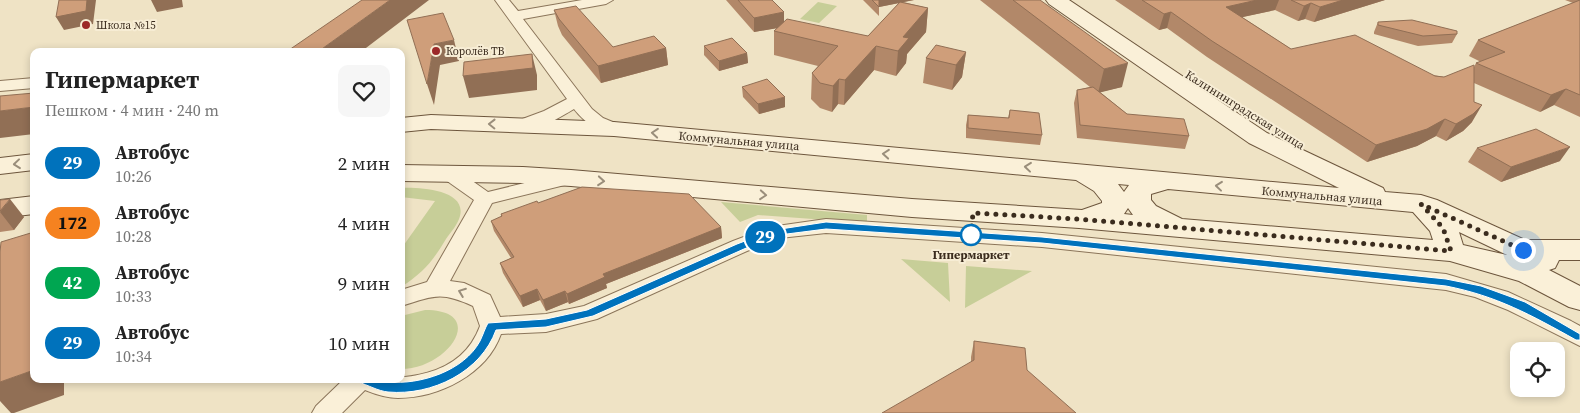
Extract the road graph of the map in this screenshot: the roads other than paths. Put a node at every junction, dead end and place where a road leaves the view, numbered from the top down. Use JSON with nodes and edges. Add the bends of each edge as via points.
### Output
{"nodes":[{"id":1,"x":502,"y":0,"type":"edge"},
{"id":2,"x":606,"y":0,"type":"edge"},
{"id":3,"x":1056,"y":0,"type":"edge"},
{"id":4,"x":1078,"y":0,"type":"edge"},
{"id":5,"x":514,"y":16,"type":"junction"},
{"id":6,"x":30,"y":83,"type":"edge"},
{"id":7,"x":0,"y":86,"type":"edge"},
{"id":8,"x":576,"y":100,"type":"junction"},
{"id":9,"x":405,"y":125,"type":"edge"},
{"id":10,"x":523,"y":125,"type":"junction"},
{"id":11,"x":614,"y":129,"type":"junction"},
{"id":12,"x":1280,"y":149,"type":"junction"},
{"id":13,"x":30,"y":162,"type":"edge"},
{"id":14,"x":0,"y":166,"type":"edge"},
{"id":15,"x":447,"y":172,"type":"junction"},
{"id":16,"x":1077,"y":172,"type":"junction"},
{"id":17,"x":405,"y":173,"type":"edge"},
{"id":18,"x":571,"y":178,"type":"junction"},
{"id":19,"x":1171,"y":180,"type":"junction"},
{"id":20,"x":1256,"y":190,"type":"junction"},
{"id":21,"x":484,"y":199,"type":"junction"},
{"id":22,"x":1389,"y":202,"type":"junction"},
{"id":23,"x":1421,"y":204,"type":"junction"},
{"id":24,"x":30,"y":205,"type":"edge"},
{"id":25,"x":0,"y":209,"type":"edge"},
{"id":26,"x":1078,"y":219,"type":"junction"},
{"id":27,"x":1187,"y":229,"type":"junction"},
{"id":28,"x":1447,"y":239,"type":"junction"},
{"id":29,"x":1580,"y":250,"type":"edge"},
{"id":30,"x":1526,"y":261,"type":"junction"},
{"id":31,"x":1580,"y":278,"type":"edge"},
{"id":32,"x":435,"y":288,"type":"junction"},
{"id":33,"x":405,"y":297,"type":"edge"},
{"id":34,"x":1580,"y":299,"type":"edge"},
{"id":35,"x":492,"y":326,"type":"junction"},
{"id":36,"x":1580,"y":337,"type":"edge"},
{"id":37,"x":357,"y":383,"type":"edge"},
{"id":38,"x":374,"y":383,"type":"edge"},
{"id":39,"x":325,"y":413,"type":"edge"}],
"edges":[{"from":1,"to":5,"type":"street"},
{"from":2,"to":5,"type":"street"},
{"from":3,"to":12,"type":"main road","name":"Калининградская улица","via":[[1222,115]]},
{"from":4,"to":23,"type":"main road","name":"Калининградская улица","via":[[1279,134]]},
{"from":5,"to":8,"type":"street"},
{"from":6,"to":7,"type":"street"},
{"from":8,"to":10,"type":"street","via":[[559,112]]},
{"from":8,"to":11,"type":"street","via":[[597,122]]},
{"from":10,"to":9,"type":"main road","name":"Коммунальная улица","one_way":true,"via":[[431,122]]},
{"from":10,"to":11,"type":"main road","name":"Коммунальная улица"},
{"from":16,"to":11,"type":"main road","name":"Коммунальная улица","one_way":true},
{"from":12,"to":20,"type":"main road","name":"Коммунальная улица","via":[[1283,160],[1280,171]]},
{"from":12,"to":22,"type":"main road","name":"Калининградская улица"},
{"from":13,"to":14,"type":"main road","one_way":true},
{"from":15,"to":17,"type":"main road","name":"Коммунальная улица"},
{"from":15,"to":18,"type":"main road","name":"Коммунальная улица"},
{"from":15,"to":21,"type":"street"},
{"from":16,"to":19,"type":"main road","name":"Коммунальная улица"},
{"from":16,"to":26,"type":"main road","name":"Коммунальная улица","via":[[1102,184],[1113,193],[1116,201],[1114,208],[1107,212]]},
{"from":18,"to":21,"type":"street","name":"Коммунальная улица"},
{"from":18,"to":26,"type":"main road","name":"Коммунальная улица","one_way":true,"via":[[895,207]]},
{"from":20,"to":19,"type":"main road","name":"Коммунальная улица","one_way":true},
{"from":19,"to":27,"type":"main road","name":"Коммунальная улица","via":[[1146,185],[1138,191],[1137,202],[1146,212],[1164,222]]},
{"from":20,"to":22,"type":"main road","name":"Коммунальная улица"},
{"from":21,"to":32,"type":"street"},
{"from":22,"to":23,"type":"main road","name":"Калининградская улица"},
{"from":22,"to":28,"type":"main road","name":"Калининградская улица"},
{"from":23,"to":28,"type":"main road","name":"Калининградская улица"},
{"from":23,"to":30,"type":"main road","name":"Калининградская улица"},
{"from":24,"to":25,"type":"main road"},
{"from":26,"to":27,"type":"main road","name":"Коммунальная улица"},
{"from":27,"to":28,"type":"main road","name":"Коммунальная улица"},
{"from":28,"to":30,"type":"main road","name":"Калининградская улица"},
{"from":29,"to":30,"type":"main road"},
{"from":30,"to":31,"type":"main road","name":"Калининградская улица"},
{"from":30,"to":34,"type":"main road","name":"Калининградская улица"},
{"from":32,"to":33,"type":"street"},
{"from":35,"to":32,"type":"street","one_way":true,"via":[[482,301],[456,289]]},
{"from":35,"to":36,"type":"street","via":[[546,323],[589,313],[777,232],[826,226],[1042,240],[1446,282],[1521,305]]},
{"from":35,"to":38,"type":"street","via":[[485,344],[468,362],[444,378],[410,387],[386,387]]},
{"from":37,"to":39,"type":"street"}]}
